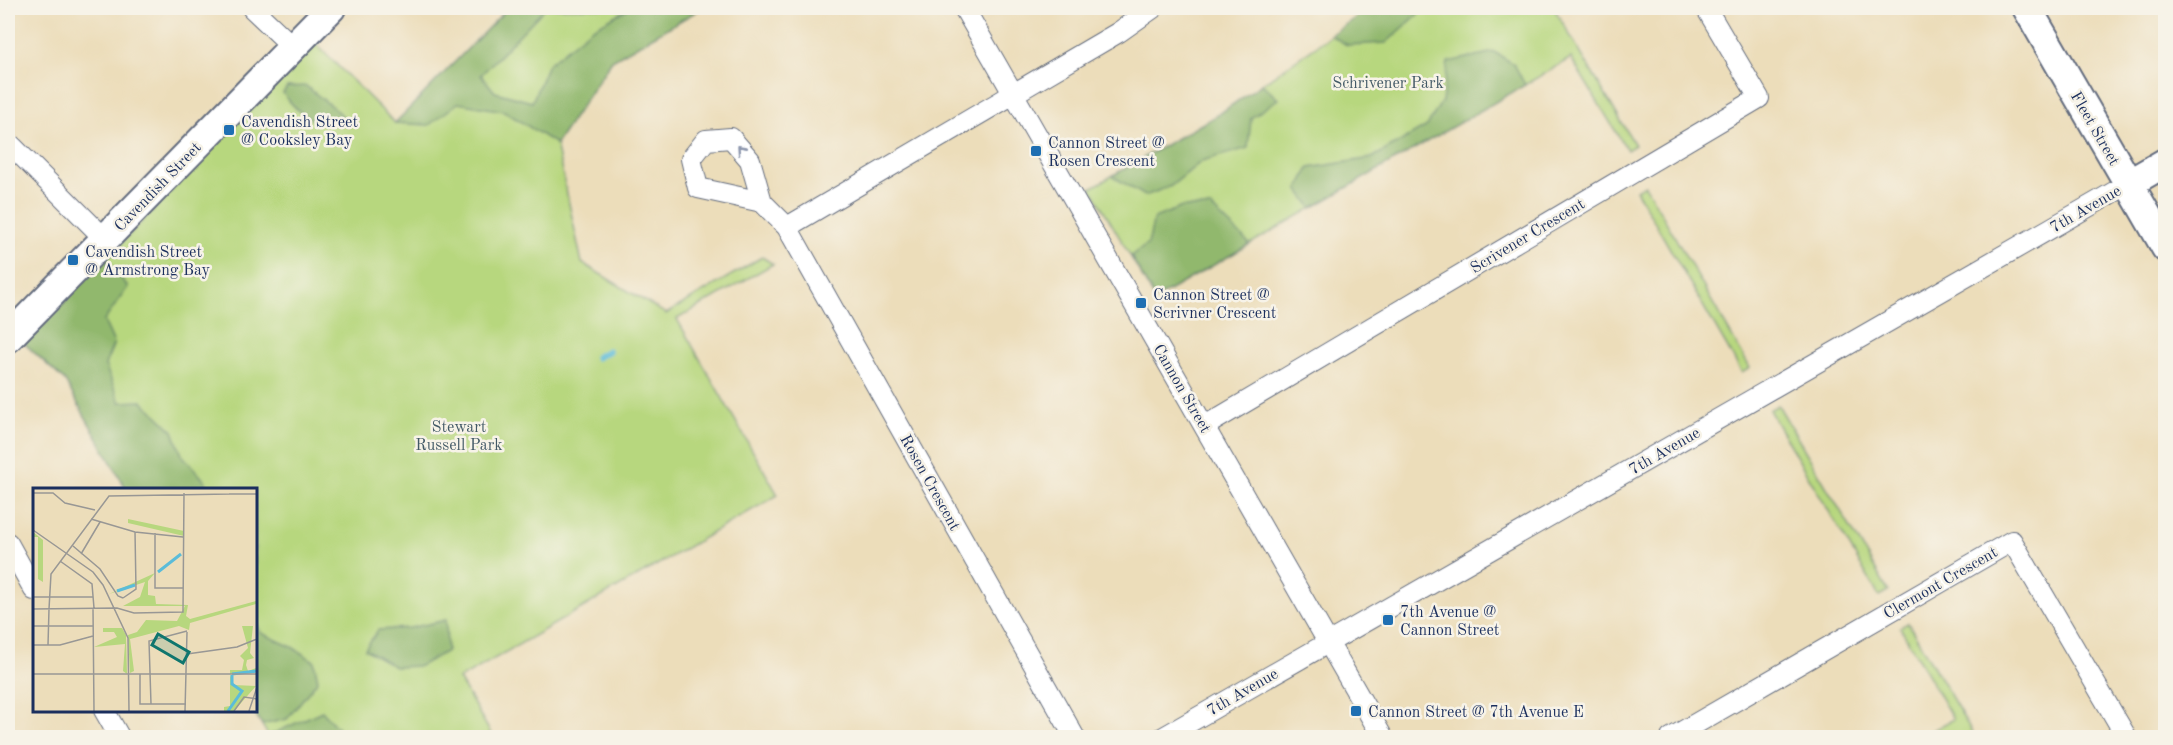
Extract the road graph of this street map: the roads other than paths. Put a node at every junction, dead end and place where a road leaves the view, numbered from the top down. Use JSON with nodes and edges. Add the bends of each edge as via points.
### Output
{"nodes":[{"id":1,"x":252,"y":8,"type":"edge"},
{"id":2,"x":330,"y":8,"type":"edge"},
{"id":3,"x":964,"y":8,"type":"edge"},
{"id":4,"x":1153,"y":8,"type":"edge"},
{"id":5,"x":1706,"y":8,"type":"edge"},
{"id":6,"x":2027,"y":8,"type":"edge"},
{"id":7,"x":293,"y":47,"type":"junction"},
{"id":8,"x":1012,"y":93,"type":"junction"},
{"id":9,"x":8,"y":142,"type":"edge"},
{"id":10,"x":2166,"y":162,"type":"edge"},
{"id":11,"x":2128,"y":184,"type":"junction"},
{"id":12,"x":762,"y":202,"type":"dead end"},
{"id":13,"x":787,"y":227,"type":"junction"},
{"id":14,"x":105,"y":239,"type":"junction"},
{"id":15,"x":2166,"y":248,"type":"edge"},
{"id":16,"x":8,"y":338,"type":"edge"},
{"id":17,"x":1205,"y":426,"type":"junction"},
{"id":18,"x":8,"y":543,"type":"edge"},
{"id":19,"x":33,"y":588,"type":"edge"},
{"id":20,"x":1328,"y":642,"type":"junction"},
{"id":21,"x":105,"y":712,"type":"edge"},
{"id":22,"x":120,"y":738,"type":"edge"},
{"id":23,"x":1075,"y":738,"type":"edge"},
{"id":24,"x":1162,"y":738,"type":"edge"},
{"id":25,"x":1383,"y":738,"type":"edge"},
{"id":26,"x":1671,"y":738,"type":"edge"},
{"id":27,"x":2127,"y":738,"type":"edge"}],
"edges":[{"from":1,"to":7,"type":"street"},
{"from":2,"to":7,"type":"street","name":"Cavendish Street"},
{"from":3,"to":8,"type":"street","name":"Cannon Street"},
{"from":4,"to":8,"type":"street","via":[[1119,32]]},
{"from":5,"to":17,"type":"street","name":"Scrivener Crescent","via":[[1759,98]]},
{"from":6,"to":11,"type":"street","name":"Fleet Street"},
{"from":7,"to":14,"type":"street","name":"Cavendish Street"},
{"from":8,"to":13,"type":"street"},
{"from":8,"to":17,"type":"street","name":"Cannon Street"},
{"from":9,"to":14,"type":"street"},
{"from":10,"to":11,"type":"street","name":"7th Avenue"},
{"from":11,"to":15,"type":"street","name":"Fleet Street"},
{"from":11,"to":20,"type":"street","name":"7th Avenue"},
{"from":12,"to":13,"type":"street","name":"Rosen Crescent"},
{"from":13,"to":23,"type":"street","name":"Rosen Crescent"},
{"from":14,"to":16,"type":"street","name":"Cavendish Street"},
{"from":17,"to":20,"type":"street","name":"Cannon Street"},
{"from":18,"to":19,"type":"street"},
{"from":20,"to":24,"type":"street","name":"7th Avenue"},
{"from":20,"to":25,"type":"street","name":"Cannon Street"},
{"from":21,"to":22,"type":"street"},
{"from":26,"to":27,"type":"street","name":"Clermont Crescent","via":[[2012,541]]}]}
